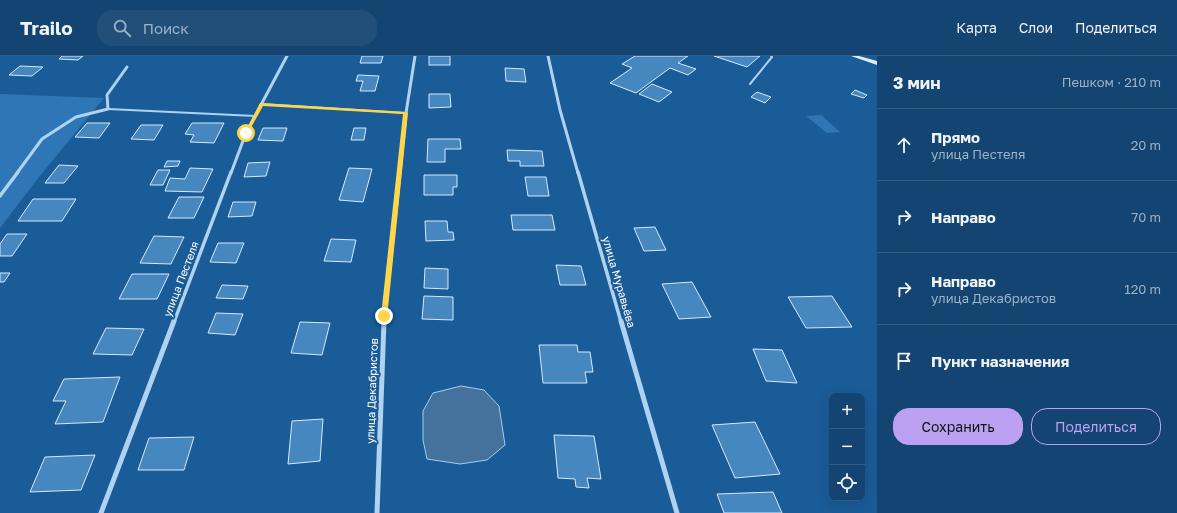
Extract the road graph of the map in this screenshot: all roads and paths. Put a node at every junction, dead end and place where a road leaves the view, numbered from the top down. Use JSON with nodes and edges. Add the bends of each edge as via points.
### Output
{"nodes":[{"id":1,"x":288,"y":56,"type":"edge"},
{"id":2,"x":415,"y":56,"type":"edge"},
{"id":3,"x":548,"y":56,"type":"edge"},
{"id":4,"x":771,"y":56,"type":"edge"},
{"id":5,"x":854,"y":56,"type":"edge"},
{"id":6,"x":877,"y":63,"type":"edge"},
{"id":7,"x":126,"y":67,"type":"dead end"},
{"id":8,"x":750,"y":84,"type":"dead end"},
{"id":9,"x":262,"y":104,"type":"junction"},
{"id":10,"x":108,"y":109,"type":"junction"},
{"id":11,"x":406,"y":113,"type":"junction"},
{"id":12,"x":255,"y":116,"type":"junction"},
{"id":13,"x":0,"y":196,"type":"edge"},
{"id":14,"x":101,"y":513,"type":"edge"},
{"id":15,"x":377,"y":513,"type":"edge"},
{"id":16,"x":677,"y":513,"type":"edge"}],
"edges":[{"from":1,"to":9,"type":"street","name":"улица Пестеля"},
{"from":2,"to":11,"type":"street","name":"улица Декабристов"},
{"from":3,"to":16,"type":"street","name":"улица Муравьёва","via":[[560,110]]},
{"from":4,"to":8,"type":"lane"},
{"from":5,"to":6,"type":"main road"},
{"from":7,"to":10,"type":"street","via":[[107,95]]},
{"from":9,"to":11,"type":"lane"},
{"from":9,"to":12,"type":"street","name":"улица Пестеля"},
{"from":10,"to":12,"type":"lane"},
{"from":10,"to":13,"type":"street","via":[[76,117],[42,139]]},
{"from":11,"to":15,"type":"street","name":"улица Декабристов","via":[[384,316]]},
{"from":12,"to":14,"type":"street","name":"улица Пестеля","via":[[246,133]]}]}
